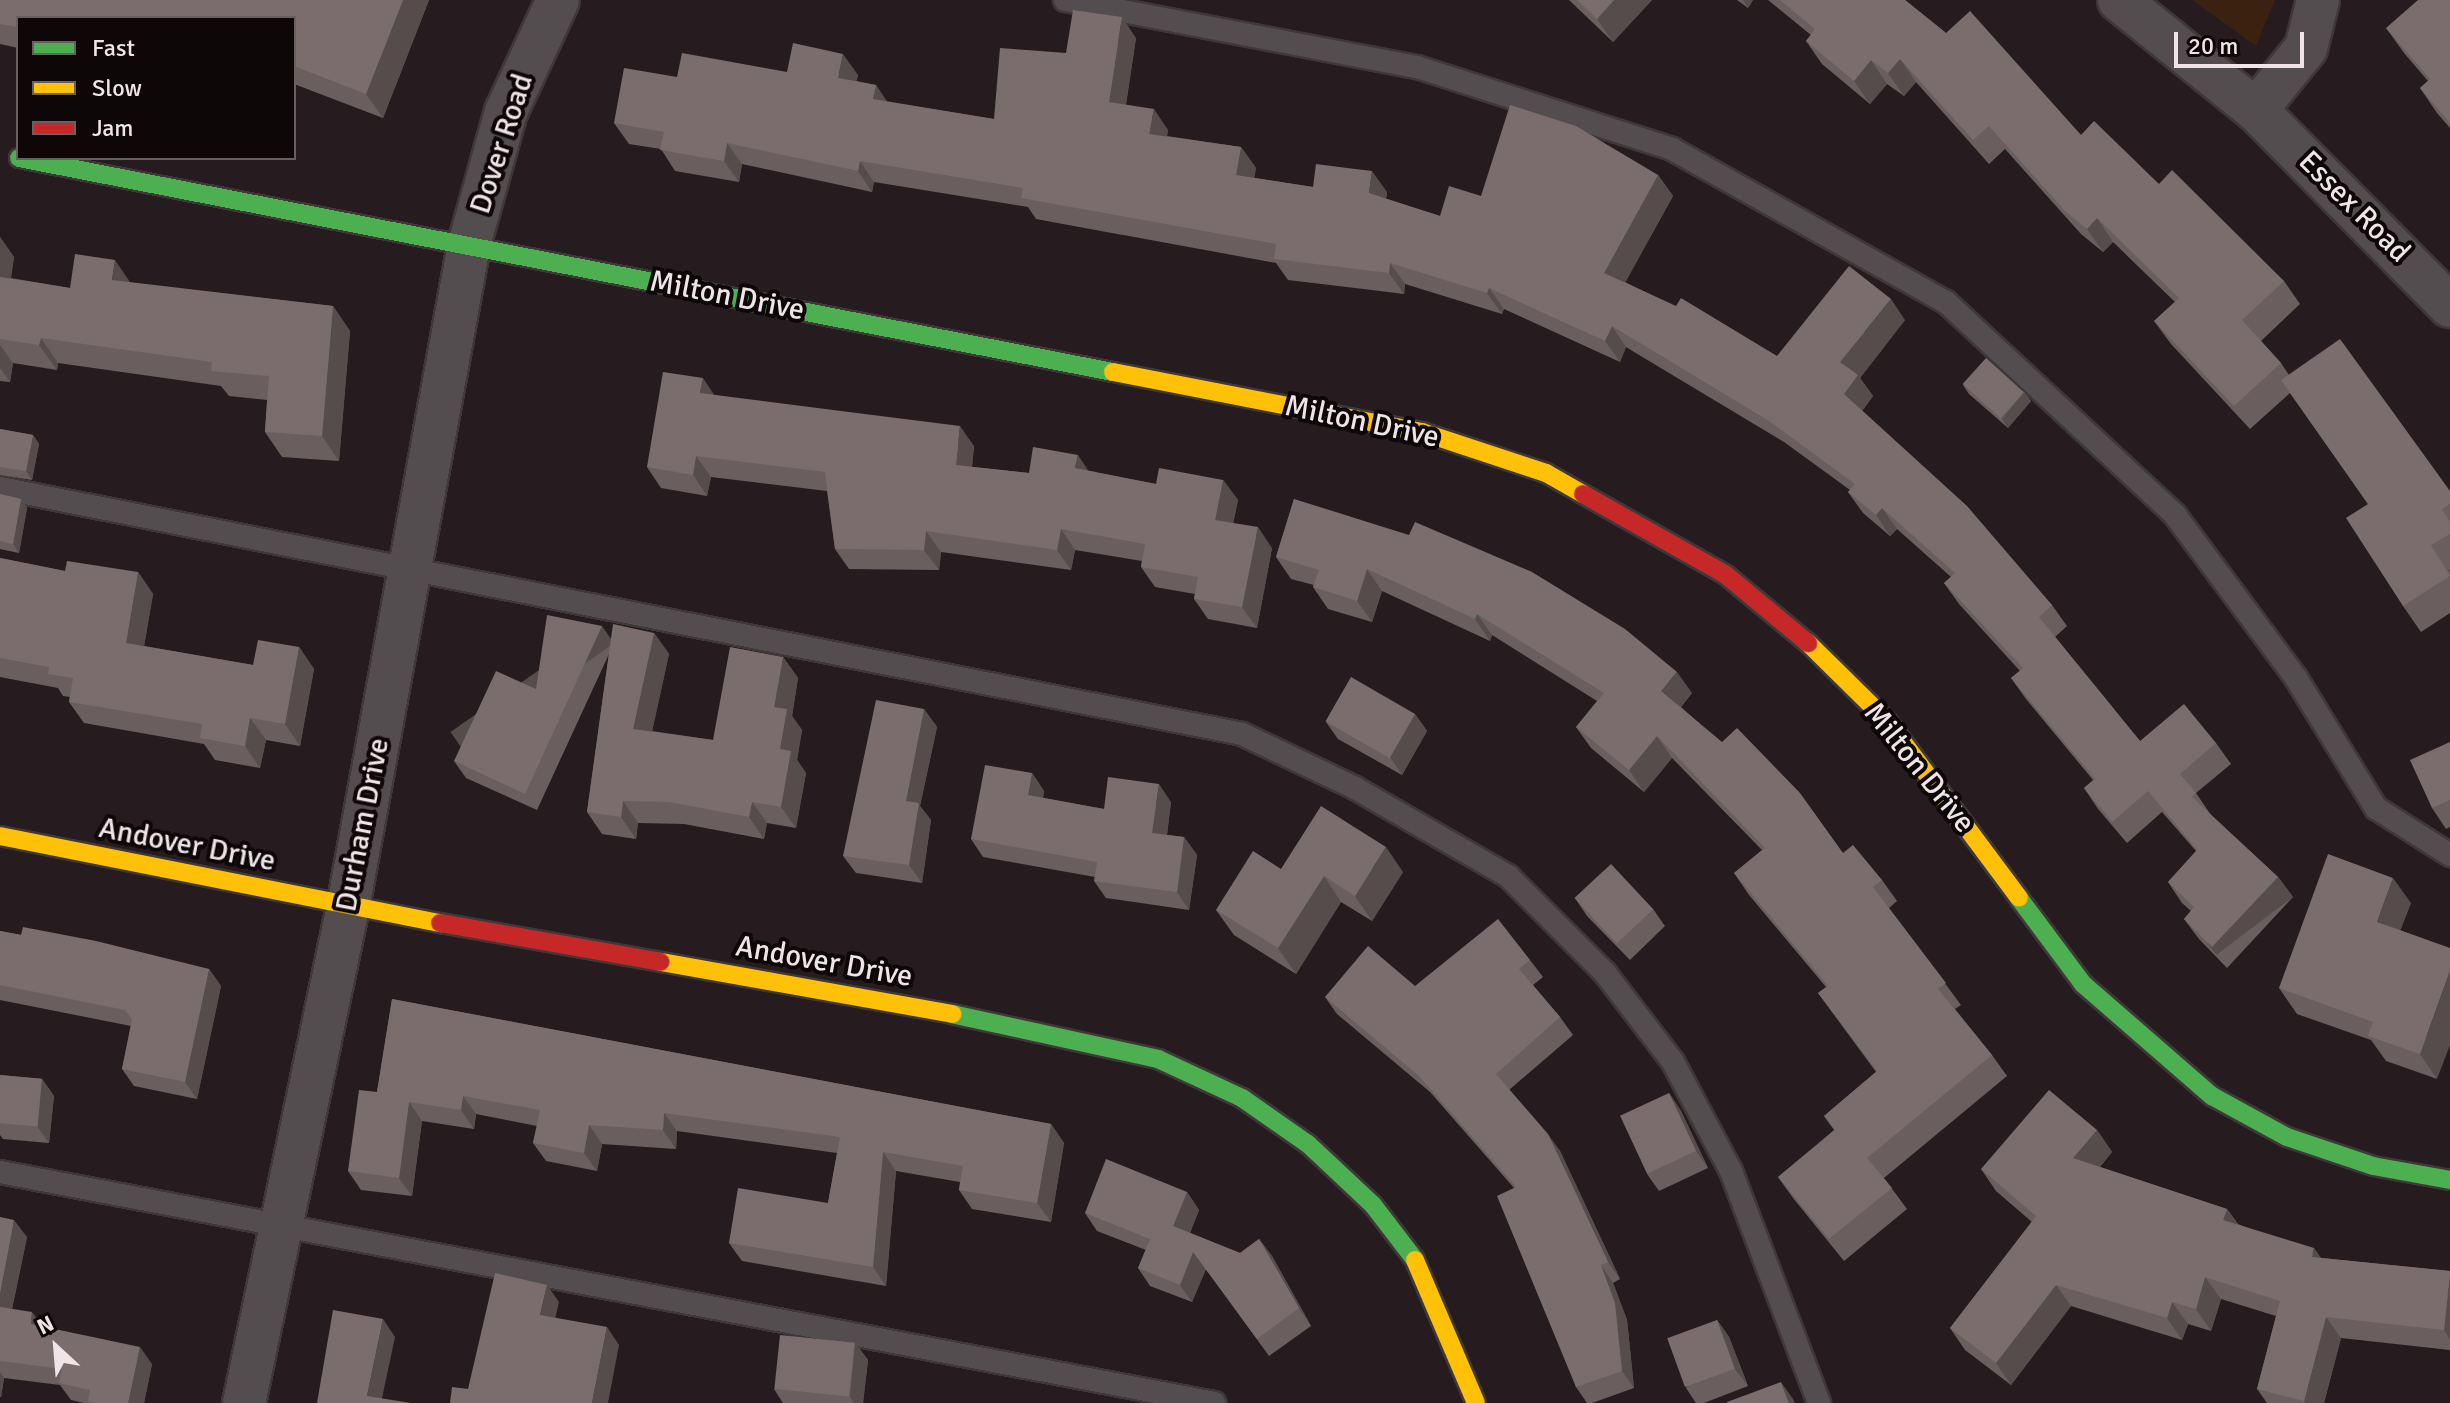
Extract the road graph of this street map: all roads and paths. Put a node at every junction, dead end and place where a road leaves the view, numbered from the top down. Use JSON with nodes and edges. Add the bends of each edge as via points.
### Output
{"nodes":[{"id":1,"x":558,"y":0,"type":"edge"},
{"id":2,"x":1065,"y":0,"type":"edge"},
{"id":3,"x":2119,"y":0,"type":"edge"},
{"id":4,"x":2318,"y":0,"type":"edge"},
{"id":5,"x":1116,"y":4,"type":"edge"},
{"id":6,"x":2256,"y":110,"type":"junction"},
{"id":7,"x":28,"y":160,"type":"edge"},
{"id":8,"x":469,"y":245,"type":"junction"},
{"id":9,"x":2450,"y":306,"type":"edge"},
{"id":10,"x":0,"y":488,"type":"edge"},
{"id":11,"x":410,"y":569,"type":"junction"},
{"id":12,"x":0,"y":836,"type":"edge"},
{"id":13,"x":2450,"y":855,"type":"edge"},
{"id":14,"x":348,"y":907,"type":"junction"},
{"id":15,"x":0,"y":1172,"type":"edge"},
{"id":16,"x":2450,"y":1180,"type":"edge"},
{"id":17,"x":281,"y":1228,"type":"junction"},
{"id":18,"x":244,"y":1403,"type":"edge"},
{"id":19,"x":1214,"y":1403,"type":"edge"},
{"id":20,"x":1476,"y":1403,"type":"edge"},
{"id":21,"x":1819,"y":1403,"type":"edge"}],
"edges":[{"from":1,"to":8,"type":"street","name":"Dover Road","via":[[506,112]]},
{"from":2,"to":5,"type":"lane"},
{"from":3,"to":6,"type":"street","name":"Essex Road"},
{"from":4,"to":6,"type":"street","via":[[2306,48]]},
{"from":5,"to":13,"type":"lane","via":[[1417,67],[1672,149],[1946,302],[2175,515],[2296,678],[2376,808]]},
{"from":6,"to":9,"type":"street","name":"Essex Road"},
{"from":7,"to":8,"type":"street","name":"Milton Drive"},
{"from":8,"to":11,"type":"street","name":"Durham Drive"},
{"from":8,"to":16,"type":"street","name":"Milton Drive","via":[[1422,432],[1546,473],[1726,575],[1806,641],[1888,722],[2083,984],[2212,1096],[2287,1137],[2373,1166]]},
{"from":10,"to":11,"type":"lane"},
{"from":11,"to":14,"type":"street","name":"Durham Drive"},
{"from":11,"to":21,"type":"lane","via":[[1242,734],[1508,876],[1605,973],[1673,1062],[1731,1171]]},
{"from":12,"to":14,"type":"street","name":"Andover Drive"},
{"from":14,"to":17,"type":"street","name":"Durham Drive"},
{"from":14,"to":20,"type":"street","name":"Andover Drive","via":[[1066,1034],[1158,1059],[1242,1098],[1308,1144],[1373,1205],[1426,1275]]},
{"from":15,"to":17,"type":"lane"},
{"from":17,"to":18,"type":"street","name":"Durham Drive"},
{"from":17,"to":19,"type":"lane"}]}
